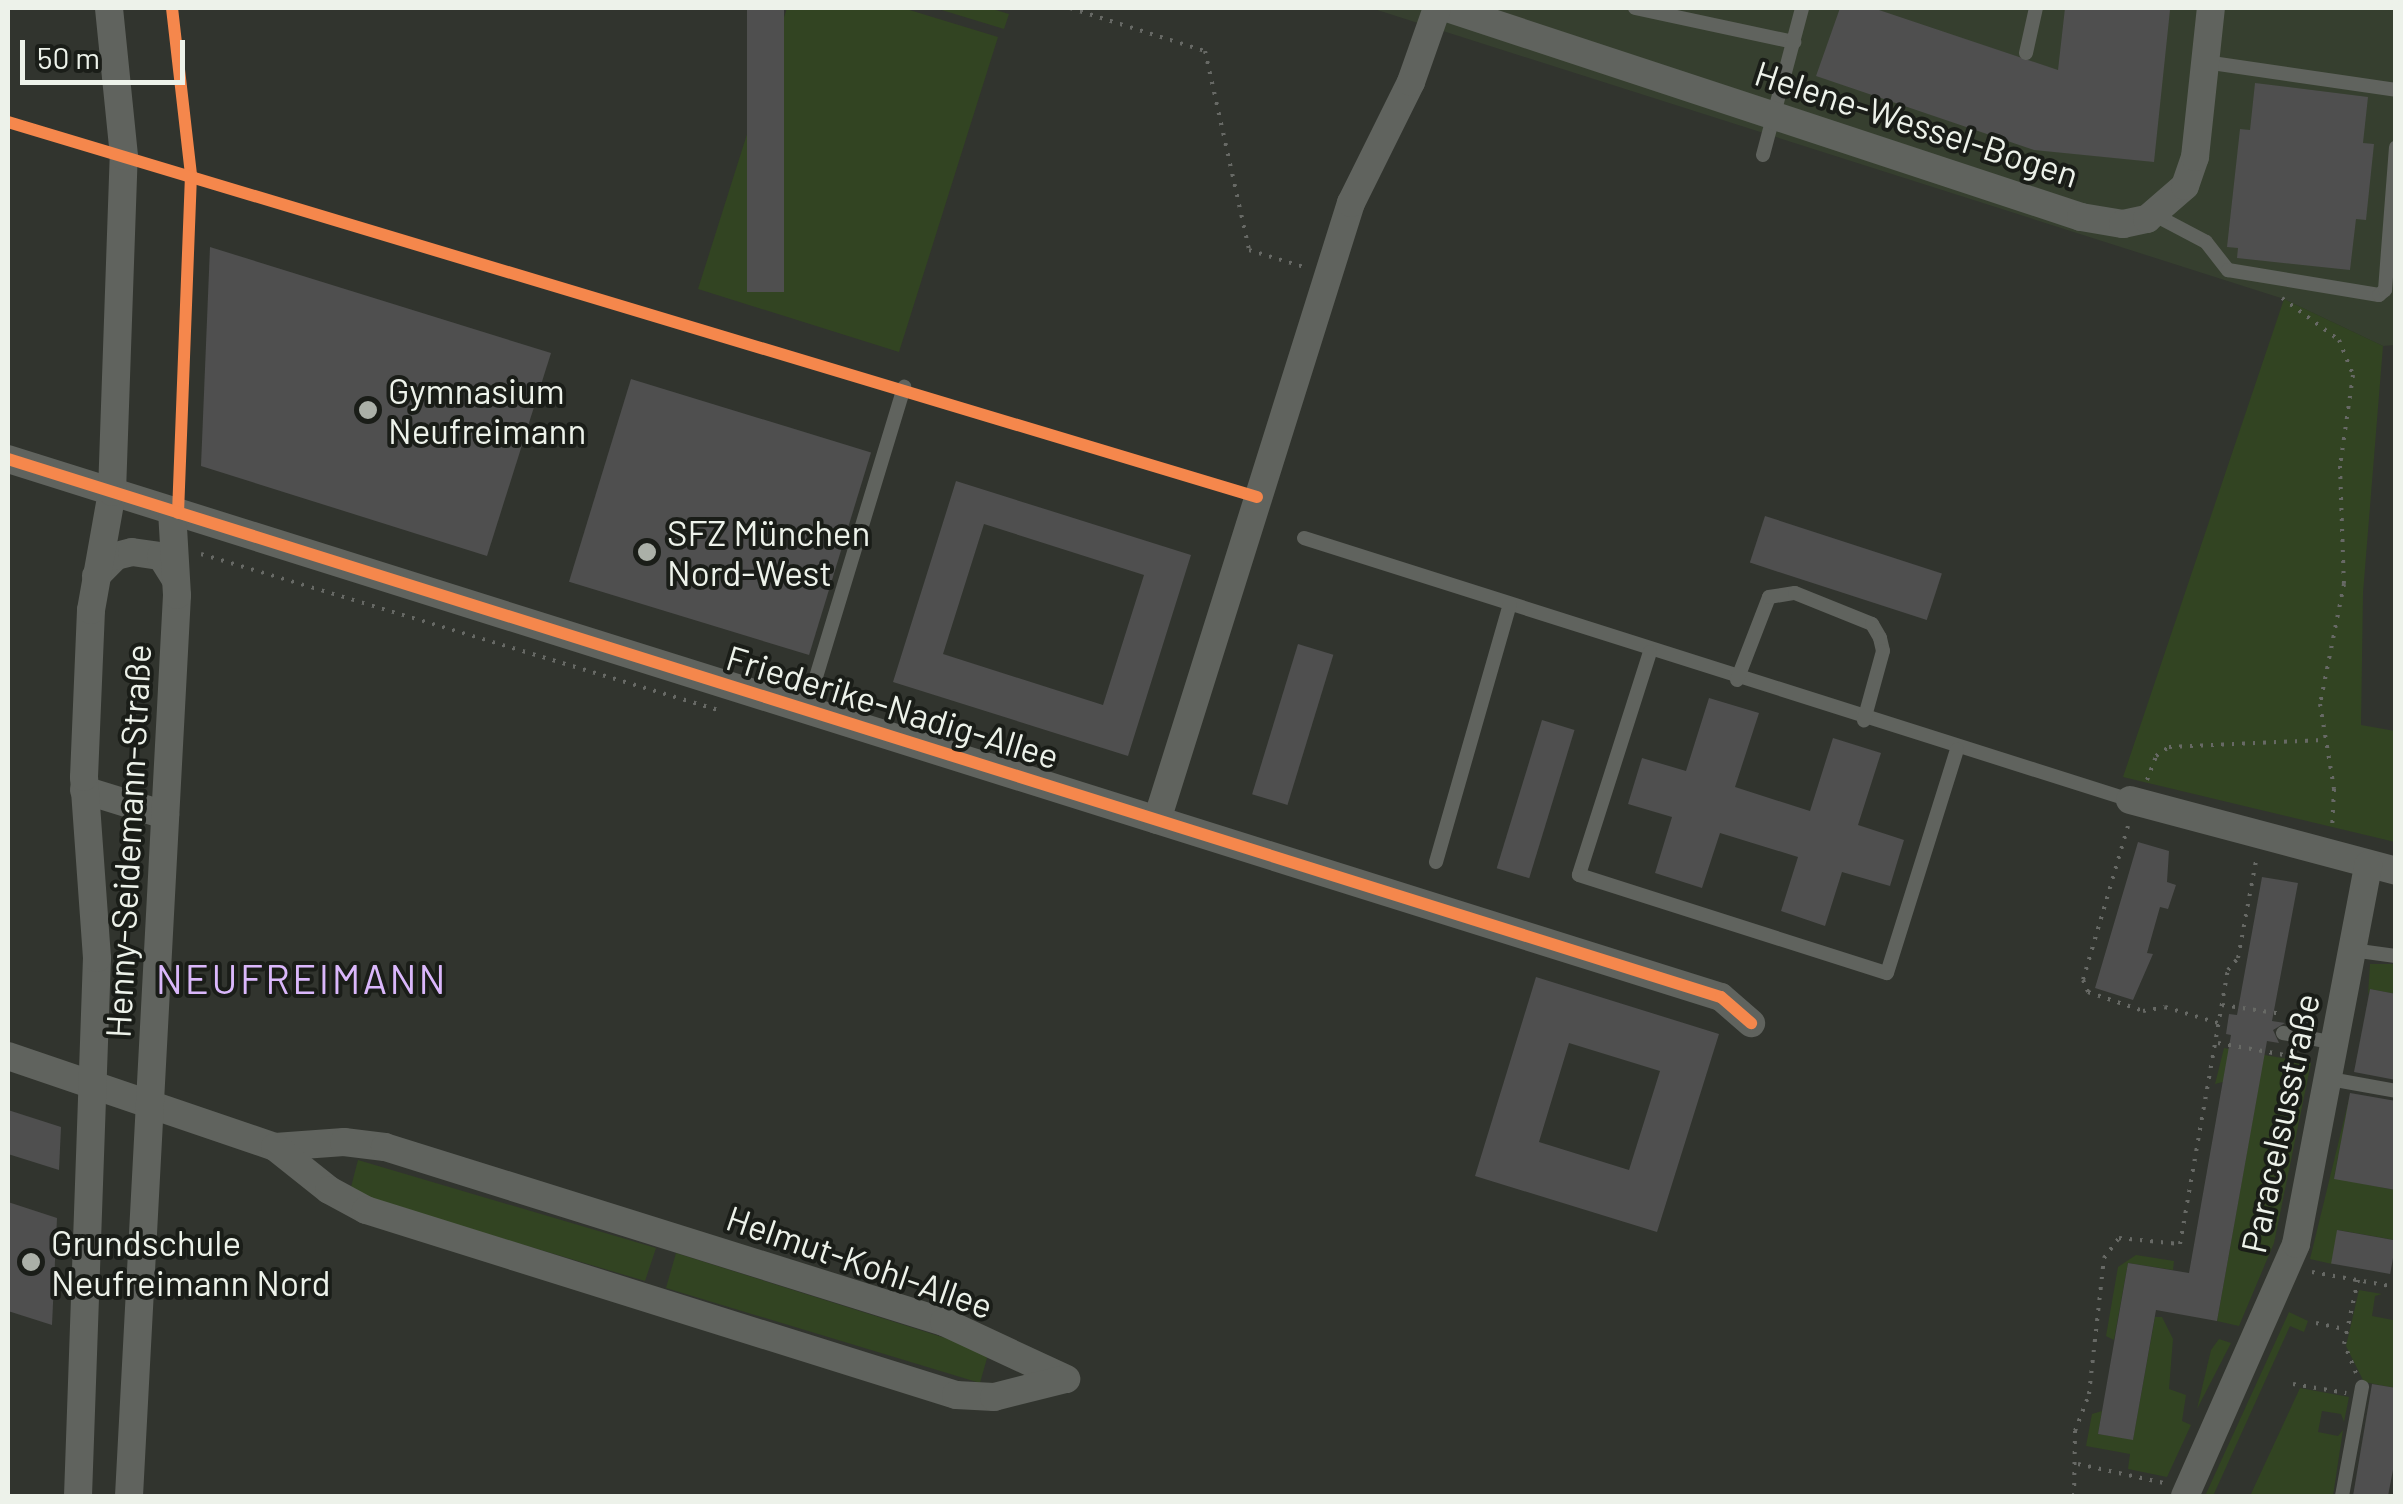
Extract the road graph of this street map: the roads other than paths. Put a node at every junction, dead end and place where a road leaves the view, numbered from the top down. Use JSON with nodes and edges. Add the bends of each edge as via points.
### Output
{"nodes":[{"id":1,"x":108,"y":8,"type":"edge"},
{"id":2,"x":1437,"y":8,"type":"edge"},
{"id":3,"x":1447,"y":8,"type":"edge"},
{"id":4,"x":1635,"y":8,"type":"edge"},
{"id":5,"x":1802,"y":8,"type":"edge"},
{"id":6,"x":2036,"y":8,"type":"edge"},
{"id":7,"x":2210,"y":8,"type":"edge"},
{"id":8,"x":1794,"y":42,"type":"junction"},
{"id":9,"x":2026,"y":53,"type":"dead end"},
{"id":10,"x":2205,"y":62,"type":"junction"},
{"id":11,"x":2396,"y":90,"type":"edge"},
{"id":12,"x":1775,"y":116,"type":"junction"},
{"id":13,"x":2396,"y":147,"type":"edge"},
{"id":14,"x":1763,"y":154,"type":"dead end"},
{"id":15,"x":2153,"y":214,"type":"junction"},
{"id":16,"x":904,"y":387,"type":"dead end"},
{"id":17,"x":8,"y":459,"type":"edge"},
{"id":18,"x":112,"y":492,"type":"junction"},
{"id":19,"x":172,"y":511,"type":"junction"},
{"id":20,"x":1304,"y":538,"type":"dead end"},
{"id":21,"x":96,"y":576,"type":"junction"},
{"id":22,"x":175,"y":578,"type":"junction"},
{"id":23,"x":1510,"y":604,"type":"junction"},
{"id":24,"x":1650,"y":652,"type":"junction"},
{"id":25,"x":1737,"y":680,"type":"junction"},
{"id":26,"x":806,"y":710,"type":"junction"},
{"id":27,"x":1864,"y":720,"type":"junction"},
{"id":28,"x":1957,"y":750,"type":"junction"},
{"id":29,"x":84,"y":790,"type":"junction"},
{"id":30,"x":2135,"y":801,"type":"joint"},
{"id":31,"x":165,"y":815,"type":"junction"},
{"id":32,"x":1157,"y":820,"type":"junction"},
{"id":33,"x":1436,"y":862,"type":"dead end"},
{"id":34,"x":2382,"y":868,"type":"edge"},
{"id":35,"x":2352,"y":950,"type":"junction"},
{"id":36,"x":2396,"y":956,"type":"edge"},
{"id":37,"x":1751,"y":1023,"type":"dead end"},
{"id":38,"x":2283,"y":1033,"type":"dead end"},
{"id":39,"x":8,"y":1056,"type":"edge"},
{"id":40,"x":2333,"y":1062,"type":"junction"},
{"id":41,"x":93,"y":1088,"type":"junction"},
{"id":42,"x":2396,"y":1091,"type":"edge"},
{"id":43,"x":148,"y":1108,"type":"junction"},
{"id":44,"x":276,"y":1147,"type":"junction"},
{"id":45,"x":2361,"y":1391,"type":"road end"},
{"id":46,"x":2186,"y":1494,"type":"edge"},
{"id":47,"x":78,"y":1496,"type":"edge"},
{"id":48,"x":129,"y":1496,"type":"edge"},
{"id":49,"x":2342,"y":1496,"type":"edge"}],
"edges":[{"from":1,"to":18,"type":"street","name":"Henny-Seidemann-Straße","via":[[124,156]]},
{"from":2,"to":32,"type":"street","via":[[1411,82],[1358,186]]},
{"from":3,"to":12,"type":"street","name":"Helene-Wessel-Bogen"},
{"from":4,"to":8,"type":"lane"},
{"from":5,"to":8,"type":"lane"},
{"from":6,"to":9,"type":"lane"},
{"from":7,"to":10,"type":"street"},
{"from":8,"to":12,"type":"lane"},
{"from":10,"to":11,"type":"lane"},
{"from":10,"to":15,"type":"street","via":[[2195,157],[2185,186]]},
{"from":12,"to":14,"type":"lane"},
{"from":12,"to":15,"type":"street","name":"Helene-Wessel-Bogen","via":[[2081,217],[2123,224]]},
{"from":13,"to":15,"type":"lane","via":[[2385,290],[2379,295],[2228,270],[2206,242]]},
{"from":16,"to":26,"type":"lane"},
{"from":17,"to":18,"type":"street","name":"Friederike-Nadig-Allee"},
{"from":18,"to":19,"type":"street","name":"Friederike-Nadig-Allee"},
{"from":18,"to":21,"type":"street","name":"Henny-Seidemann-Straße"},
{"from":19,"to":22,"type":"street","name":"Henny-Seidemann-Straße"},
{"from":19,"to":26,"type":"street","name":"Friederike-Nadig-Allee"},
{"from":20,"to":23,"type":"lane"},
{"from":21,"to":22,"type":"street","via":[[116,556],[132,552],[162,556]]},
{"from":21,"to":29,"type":"street","name":"Henny-Seidemann-Straße"},
{"from":22,"to":31,"type":"street","name":"Henny-Seidemann-Straße"},
{"from":23,"to":24,"type":"lane"},
{"from":23,"to":33,"type":"lane"},
{"from":24,"to":25,"type":"lane"},
{"from":24,"to":28,"type":"lane","via":[[1579,875],[1887,973]]},
{"from":25,"to":27,"type":"lane"},
{"from":25,"to":27,"type":"lane","via":[[1769,597],[1794,592],[1872,624],[1880,638],[1883,651]]},
{"from":26,"to":32,"type":"street","name":"Friederike-Nadig-Allee"},
{"from":27,"to":28,"type":"lane"},
{"from":28,"to":30,"type":"lane"},
{"from":29,"to":31,"type":"street"},
{"from":29,"to":41,"type":"street","name":"Henny-Seidemann-Straße","via":[[97,958]]},
{"from":30,"to":34,"type":"street"},
{"from":31,"to":43,"type":"street","name":"Henny-Seidemann-Straße"},
{"from":32,"to":37,"type":"street","name":"Friederike-Nadig-Allee","via":[[1722,997]]},
{"from":34,"to":35,"type":"street","name":"Paracelsusstraße"},
{"from":35,"to":36,"type":"lane"},
{"from":35,"to":40,"type":"street","name":"Paracelsusstraße"},
{"from":38,"to":40,"type":"lane"},
{"from":39,"to":41,"type":"street","name":"Helmut-Kohl-Allee"},
{"from":40,"to":42,"type":"lane"},
{"from":40,"to":46,"type":"street","name":"Paracelsusstraße","via":[[2288,1268]]},
{"from":41,"to":43,"type":"street","name":"Helmut-Kohl-Allee"},
{"from":41,"to":47,"type":"street","name":"Henny-Seidemann-Straße"},
{"from":43,"to":44,"type":"street","name":"Helmut-Kohl-Allee"},
{"from":43,"to":48,"type":"street","name":"Henny-Seidemann-Straße"},
{"from":44,"to":44,"type":"street","name":"Helmut-Kohl-Allee","via":[[366,1210],[956,1394],[994,1397],[1066,1379],[944,1322],[385,1147]]},
{"from":45,"to":49,"type":"lane"}]}
